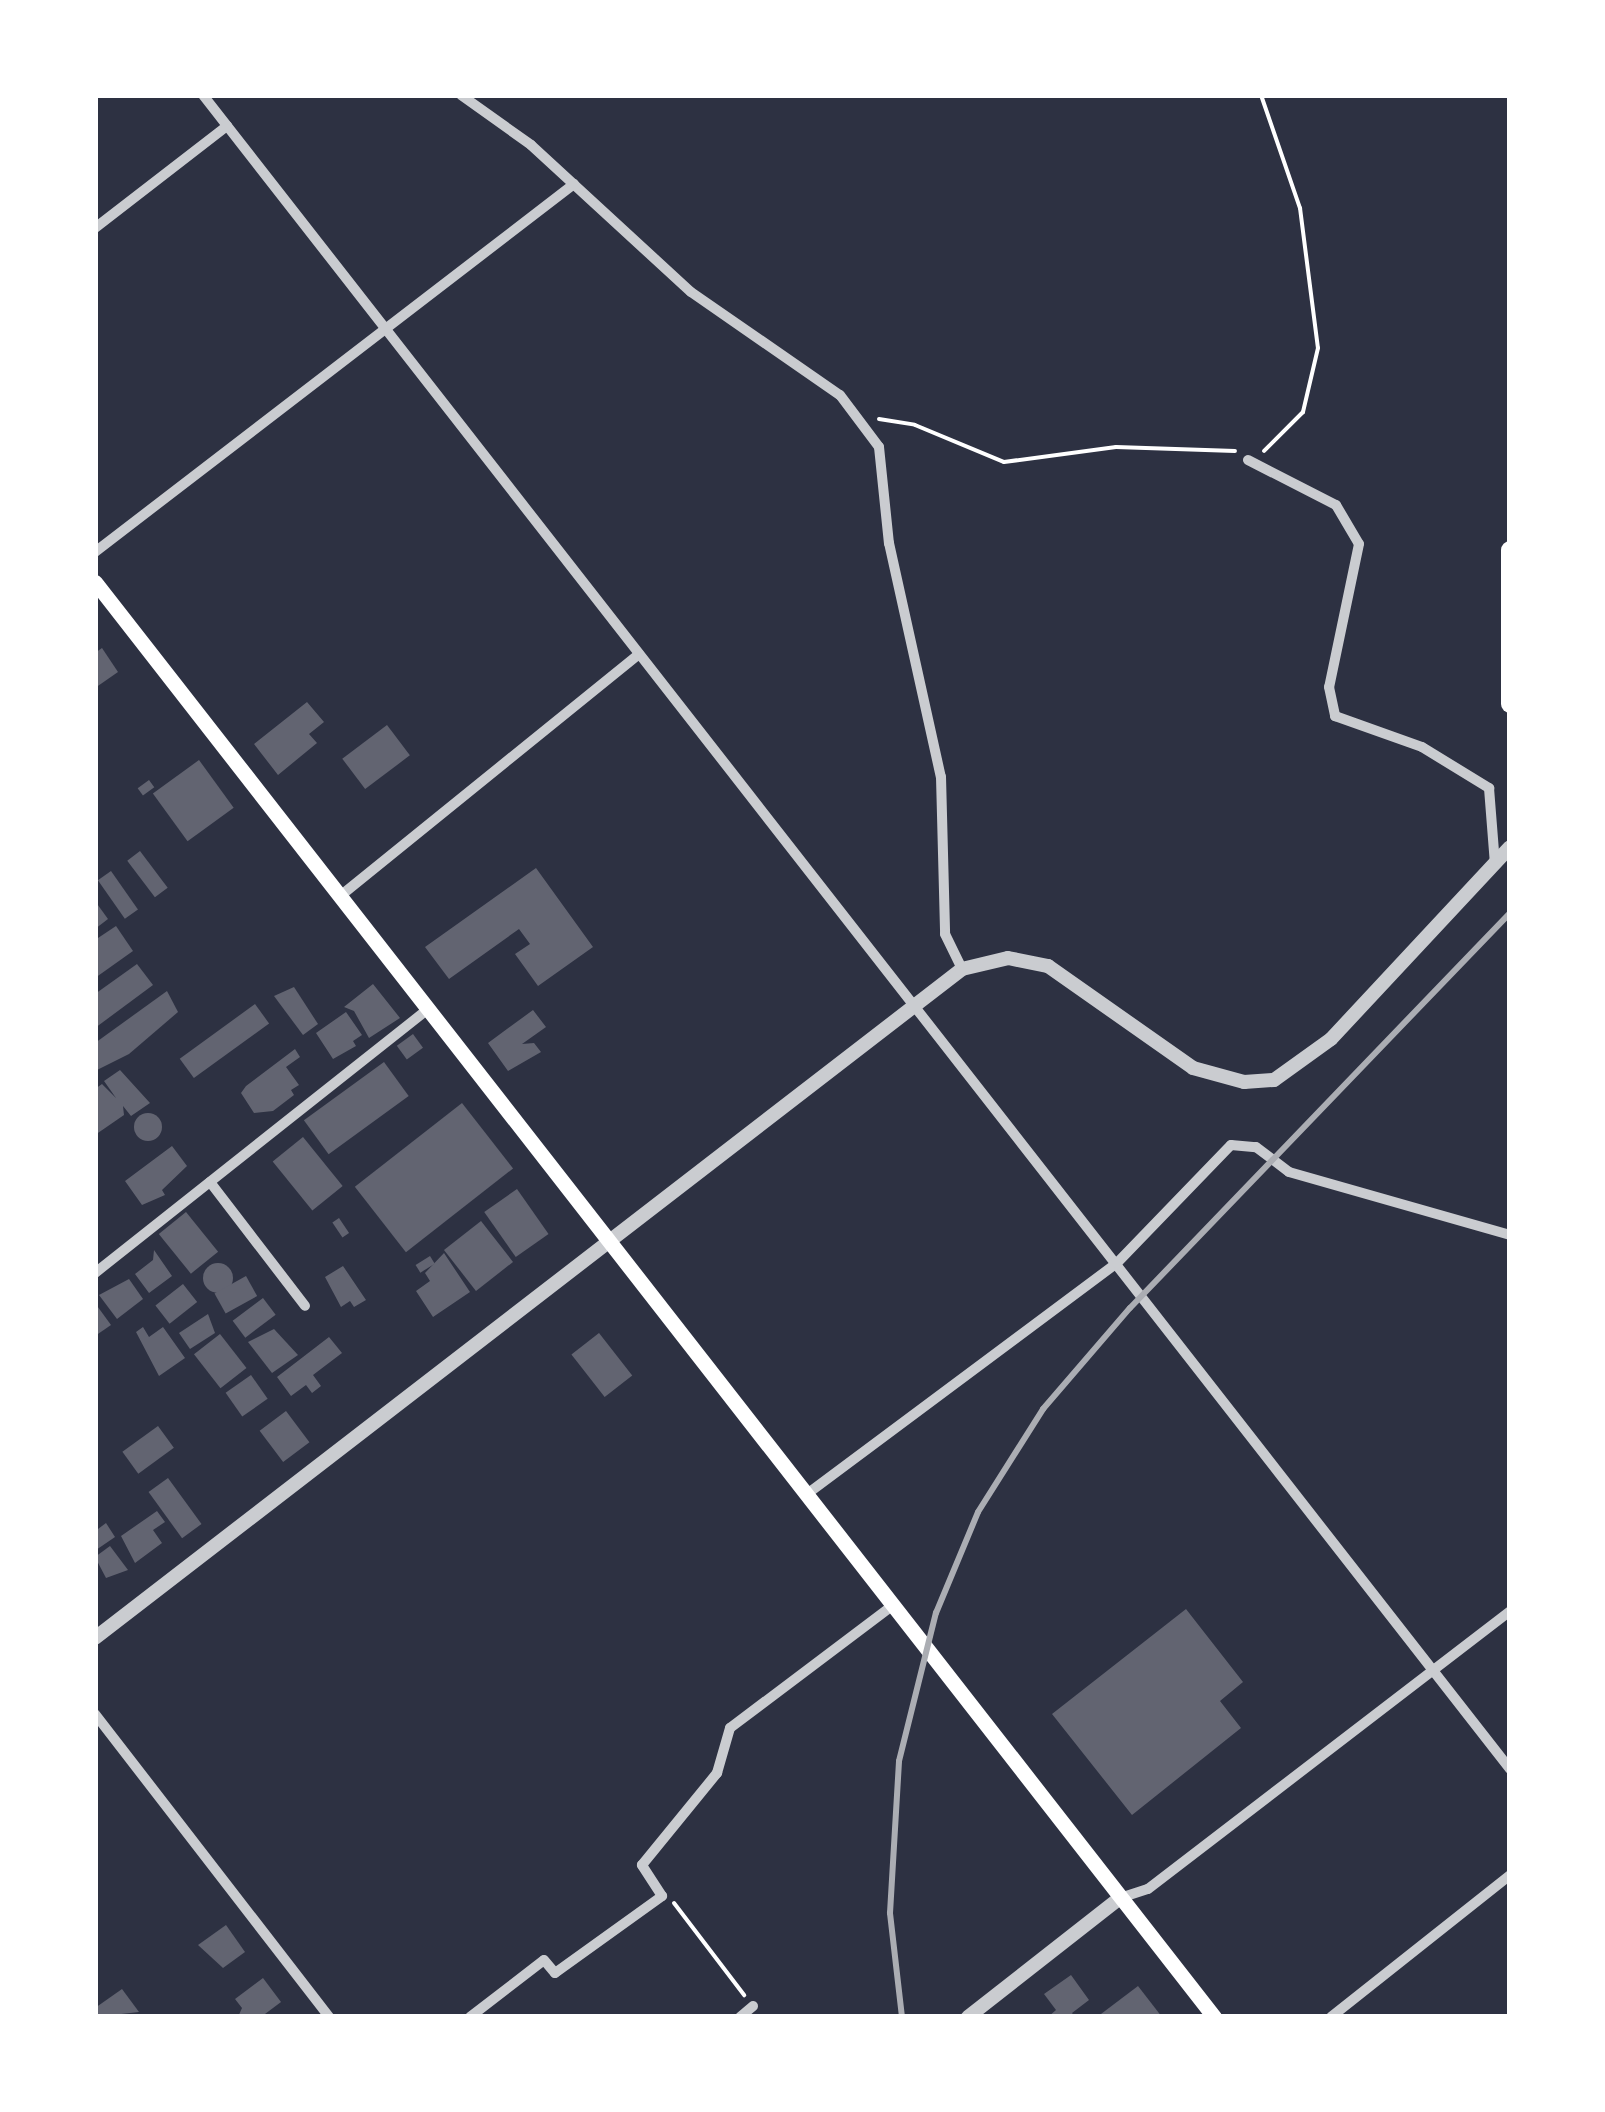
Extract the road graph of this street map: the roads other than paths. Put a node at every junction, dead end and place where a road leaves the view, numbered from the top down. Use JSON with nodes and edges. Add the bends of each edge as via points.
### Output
{"nodes":[{"id":1,"x":203,"y":95,"type":"edge"},
{"id":2,"x":461,"y":95,"type":"edge"},
{"id":3,"x":227,"y":126,"type":"junction"},
{"id":4,"x":574,"y":184,"type":"junction"},
{"id":5,"x":95,"y":228,"type":"edge"},
{"id":6,"x":387,"y":331,"type":"junction"},
{"id":7,"x":1248,"y":460,"type":"road end"},
{"id":8,"x":1510,"y":550,"type":"edge"},
{"id":9,"x":95,"y":552,"type":"edge"},
{"id":10,"x":95,"y":582,"type":"edge"},
{"id":11,"x":639,"y":654,"type":"junction"},
{"id":12,"x":1510,"y":704,"type":"edge"},
{"id":13,"x":1510,"y":848,"type":"edge"},
{"id":14,"x":1495,"y":864,"type":"junction"},
{"id":15,"x":338,"y":897,"type":"junction"},
{"id":16,"x":962,"y":969,"type":"junction"},
{"id":17,"x":914,"y":1005,"type":"junction"},
{"id":18,"x":428,"y":1009,"type":"junction"},
{"id":19,"x":210,"y":1182,"type":"junction"},
{"id":20,"x":1510,"y":1235,"type":"edge"},
{"id":21,"x":609,"y":1239,"type":"junction"},
{"id":22,"x":1117,"y":1263,"type":"junction"},
{"id":23,"x":97,"y":1267,"type":"edge"},
{"id":24,"x":305,"y":1306,"type":"dead end"},
{"id":25,"x":807,"y":1494,"type":"junction"},
{"id":26,"x":893,"y":1605,"type":"junction"},
{"id":27,"x":1510,"y":1611,"type":"edge"},
{"id":28,"x":95,"y":1638,"type":"edge"},
{"id":29,"x":1433,"y":1668,"type":"junction"},
{"id":30,"x":95,"y":1714,"type":"edge"},
{"id":31,"x":1510,"y":1769,"type":"edge"},
{"id":32,"x":1510,"y":1875,"type":"edge"},
{"id":33,"x":1120,"y":1898,"type":"junction"},
{"id":34,"x":754,"y":2006,"type":"road end"},
{"id":35,"x":329,"y":2017,"type":"edge"},
{"id":36,"x":470,"y":2017,"type":"edge"},
{"id":37,"x":740,"y":2017,"type":"edge"},
{"id":38,"x":968,"y":2017,"type":"edge"},
{"id":39,"x":1214,"y":2017,"type":"edge"},
{"id":40,"x":1331,"y":2017,"type":"edge"}],
"edges":[{"from":1,"to":3,"type":"street"},
{"from":2,"to":4,"type":"street"},
{"from":3,"to":5,"type":"street"},
{"from":3,"to":6,"type":"street"},
{"from":4,"to":6,"type":"street"},
{"from":4,"to":16,"type":"street","via":[[691,292],[807,368],[865,424],[884,470],[889,544],[940,777],[945,934]]},
{"from":6,"to":9,"type":"street"},
{"from":6,"to":11,"type":"street"},
{"from":7,"to":14,"type":"street","via":[[1336,506],[1359,544],[1329,687],[1335,716],[1422,748],[1489,788]]},
{"from":8,"to":12,"type":"highway"},
{"from":10,"to":15,"type":"main road"},
{"from":11,"to":15,"type":"street"},
{"from":11,"to":17,"type":"street"},
{"from":13,"to":14,"type":"street"},
{"from":14,"to":16,"type":"street","via":[[1331,1039],[1274,1080],[1244,1082],[1193,1068],[1079,982],[1038,963],[987,960]]},
{"from":15,"to":18,"type":"main road"},
{"from":16,"to":17,"type":"street"},
{"from":17,"to":21,"type":"street"},
{"from":17,"to":22,"type":"street"},
{"from":18,"to":19,"type":"street"},
{"from":18,"to":21,"type":"main road"},
{"from":19,"to":23,"type":"street"},
{"from":19,"to":24,"type":"street"},
{"from":20,"to":22,"type":"street","via":[[1289,1172],[1256,1147],[1231,1145]]},
{"from":21,"to":25,"type":"main road"},
{"from":21,"to":28,"type":"street"},
{"from":22,"to":25,"type":"street"},
{"from":22,"to":29,"type":"street"},
{"from":25,"to":26,"type":"main road"},
{"from":26,"to":33,"type":"main road"},
{"from":26,"to":36,"type":"street","via":[[730,1728],[718,1773],[642,1865],[662,1896],[555,1973],[544,1960]]},
{"from":27,"to":29,"type":"street"},
{"from":29,"to":31,"type":"street"},
{"from":29,"to":33,"type":"street","via":[[1148,1890]]},
{"from":30,"to":35,"type":"street"},
{"from":32,"to":40,"type":"street"},
{"from":33,"to":38,"type":"street"},
{"from":33,"to":39,"type":"main road"},
{"from":34,"to":37,"type":"street"}]}
